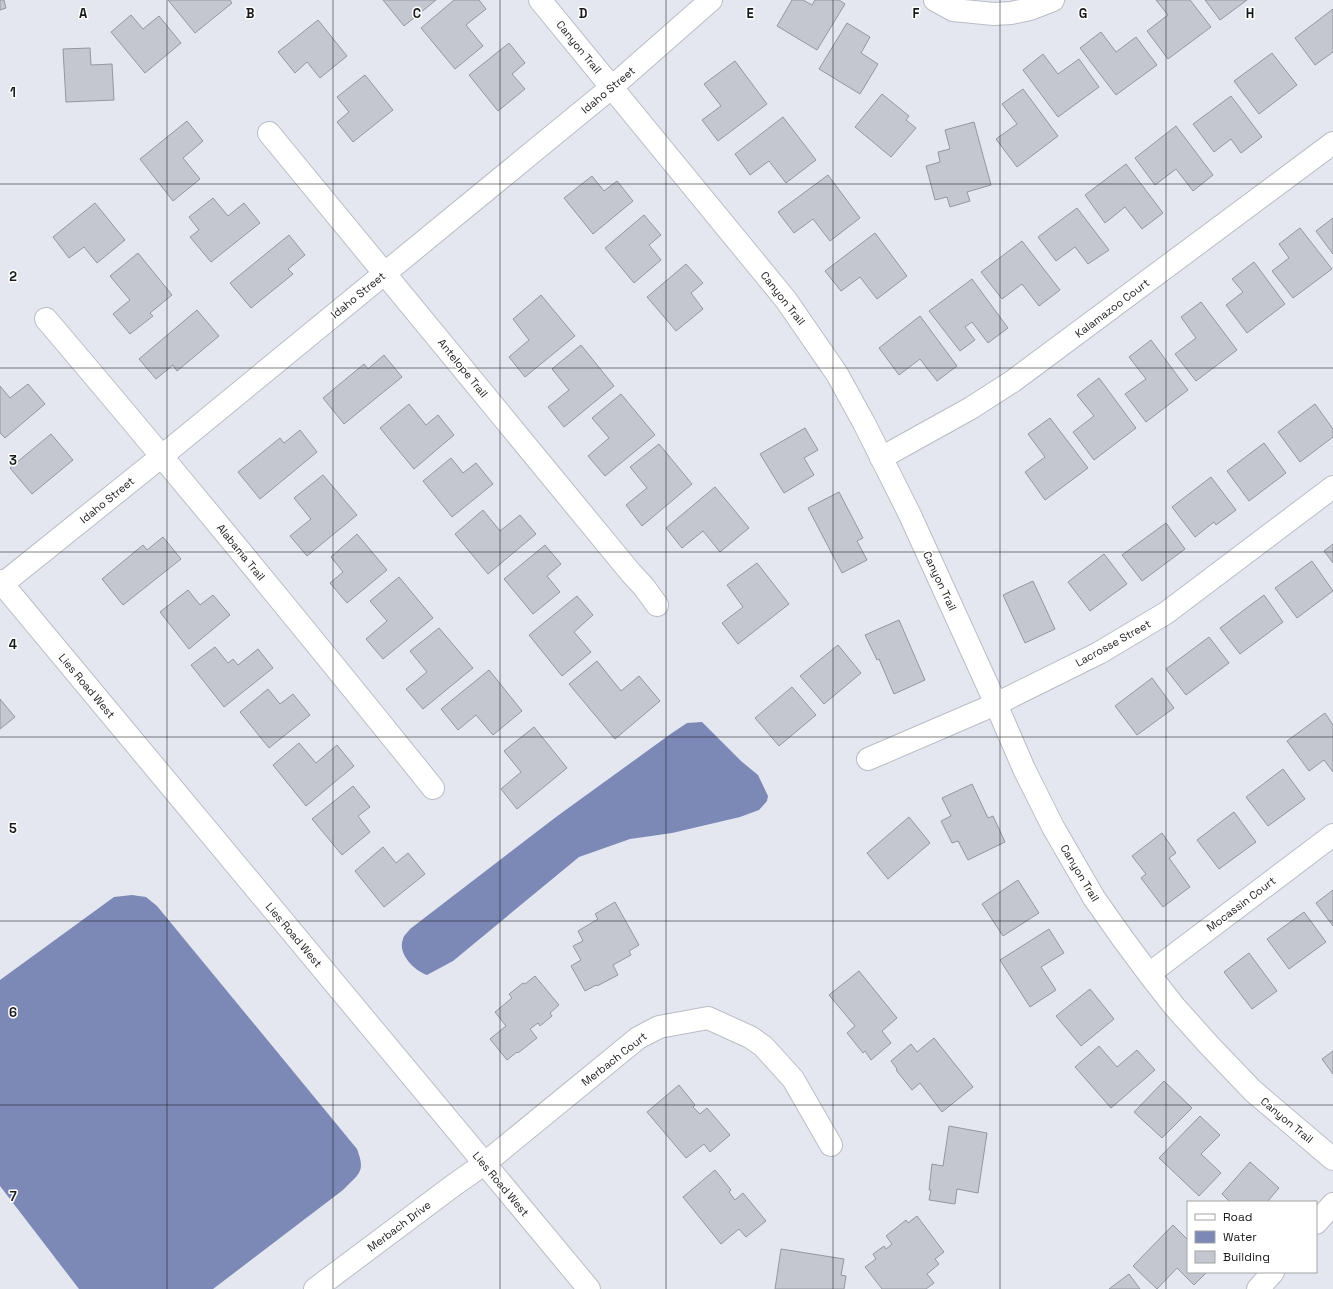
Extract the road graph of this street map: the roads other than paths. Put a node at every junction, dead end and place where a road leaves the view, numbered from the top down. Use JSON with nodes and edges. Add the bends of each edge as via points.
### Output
{"nodes":[{"id":1,"x":540,"y":0,"type":"edge"},
{"id":2,"x":711,"y":0,"type":"edge"},
{"id":3,"x":935,"y":0,"type":"edge"},
{"id":4,"x":1053,"y":0,"type":"edge"},
{"id":5,"x":612,"y":87,"type":"junction"},
{"id":6,"x":269,"y":133,"type":"dead end"},
{"id":7,"x":1333,"y":143,"type":"edge"},
{"id":8,"x":385,"y":273,"type":"junction"},
{"id":9,"x":46,"y":319,"type":"dead end"},
{"id":10,"x":162,"y":456,"type":"junction"},
{"id":11,"x":881,"y":458,"type":"junction"},
{"id":12,"x":1333,"y":487,"type":"edge"},
{"id":13,"x":1,"y":583,"type":"edge"},
{"id":14,"x":657,"y":605,"type":"dead end"},
{"id":15,"x":996,"y":704,"type":"junction"},
{"id":16,"x":868,"y":759,"type":"dead end"},
{"id":17,"x":433,"y":788,"type":"dead end"},
{"id":18,"x":1333,"y":835,"type":"edge"},
{"id":19,"x":1149,"y":974,"type":"junction"},
{"id":20,"x":831,"y":1145,"type":"dead end"},
{"id":21,"x":1333,"y":1159,"type":"edge"},
{"id":22,"x":484,"y":1164,"type":"junction"},
{"id":23,"x":1333,"y":1204,"type":"edge"},
{"id":24,"x":1317,"y":1222,"type":"edge"},
{"id":25,"x":1272,"y":1273,"type":"edge"},
{"id":26,"x":315,"y":1289,"type":"edge"},
{"id":27,"x":589,"y":1289,"type":"edge"},
{"id":28,"x":1258,"y":1289,"type":"edge"}],
"edges":[{"from":1,"to":5,"type":"street","name":"Canyon Trail"},
{"from":2,"to":5,"type":"street","name":"Idaho Street"},
{"from":3,"to":4,"type":"street","via":[[953,10],[1011,14]]},
{"from":5,"to":8,"type":"street","name":"Idaho Street"},
{"from":5,"to":11,"type":"street","name":"Canyon Trail","via":[[786,300],[837,374]]},
{"from":6,"to":8,"type":"street","name":"Antelope Trail"},
{"from":7,"to":11,"type":"street","name":"Kalamazoo Court","via":[[1013,381],[971,408]]},
{"from":8,"to":10,"type":"street","name":"Idaho Street"},
{"from":8,"to":14,"type":"street","name":"Antelope Trail"},
{"from":9,"to":10,"type":"street","name":"Alabama Trail"},
{"from":10,"to":13,"type":"street","name":"Idaho Street"},
{"from":10,"to":17,"type":"street","name":"Alabama Trail"},
{"from":11,"to":15,"type":"street","name":"Canyon Trail"},
{"from":12,"to":15,"type":"street","name":"Lacrosse Street","via":[[1166,613],[1099,653]]},
{"from":13,"to":22,"type":"street","name":"Lies Road West"},
{"from":15,"to":16,"type":"street","name":"Lacrosse Street"},
{"from":15,"to":19,"type":"street","name":"Canyon Trail","via":[[1024,769],[1073,863],[1098,904]]},
{"from":18,"to":19,"type":"street","name":"Mocassin Court"},
{"from":19,"to":21,"type":"street","name":"Canyon Trail","via":[[1230,1068],[1253,1091]]},
{"from":20,"to":22,"type":"street","name":"Merbach Court","via":[[792,1079],[763,1046],[750,1037],[708,1018],[659,1027],[638,1038]]},
{"from":22,"to":26,"type":"street","name":"Merbach Drive"},
{"from":22,"to":27,"type":"street","name":"Lies Road West"},
{"from":23,"to":24,"type":"street"},
{"from":25,"to":28,"type":"street"}]}
